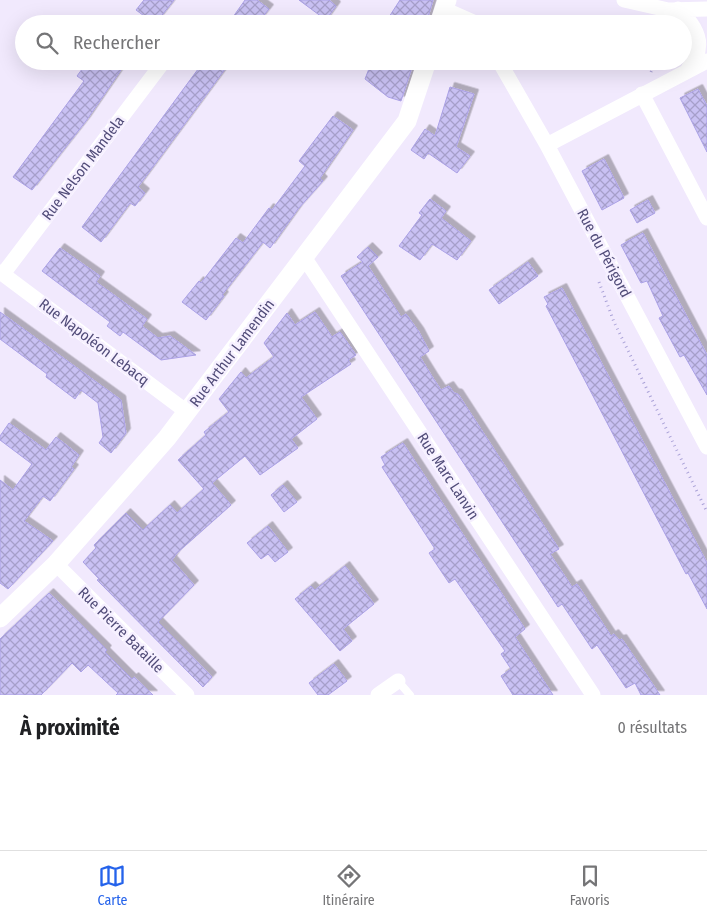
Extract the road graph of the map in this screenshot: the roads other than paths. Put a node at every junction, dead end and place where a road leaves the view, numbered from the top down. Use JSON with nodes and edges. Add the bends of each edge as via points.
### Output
{"nodes":[{"id":1,"x":624,"y":0,"type":"edge"},
{"id":2,"x":707,"y":9,"type":"edge"},
{"id":3,"x":678,"y":10,"type":"junction"},
{"id":4,"x":684,"y":15,"type":"edge"},
{"id":5,"x":692,"y":22,"type":"edge"},
{"id":6,"x":707,"y":61,"type":"edge"},
{"id":7,"x":692,"y":65,"type":"edge"},
{"id":8,"x":692,"y":68,"type":"edge"},
{"id":9,"x":157,"y":70,"type":"edge"},
{"id":10,"x":424,"y":70,"type":"edge"},
{"id":11,"x":504,"y":70,"type":"edge"},
{"id":12,"x":689,"y":70,"type":"edge"},
{"id":13,"x":685,"y":72,"type":"joint"},
{"id":14,"x":642,"y":94,"type":"junction"},
{"id":15,"x":547,"y":145,"type":"junction"},
{"id":16,"x":707,"y":218,"type":"edge"},
{"id":17,"x":304,"y":257,"type":"junction"},
{"id":18,"x":1,"y":273,"type":"edge"},
{"id":19,"x":188,"y":412,"type":"junction"},
{"id":20,"x":707,"y":447,"type":"edge"},
{"id":21,"x":56,"y":564,"type":"junction"},
{"id":22,"x":0,"y":618,"type":"edge"},
{"id":23,"x":398,"y":681,"type":"joint"},
{"id":24,"x":187,"y":695,"type":"edge"},
{"id":25,"x":378,"y":695,"type":"edge"},
{"id":26,"x":410,"y":695,"type":"edge"},
{"id":27,"x":592,"y":695,"type":"edge"}],
"edges":[{"from":1,"to":3,"type":"street"},
{"from":2,"to":3,"type":"street"},
{"from":3,"to":4,"type":"street"},
{"from":5,"to":7,"type":"street","via":[[700,42],[697,60]]},
{"from":6,"to":8,"type":"street"},
{"from":9,"to":18,"type":"street","name":"Rue Nelson Mandela"},
{"from":10,"to":17,"type":"street","name":"Rue Arthur Lamendin","via":[[407,121]]},
{"from":11,"to":15,"type":"street","name":"Rue du Périgord"},
{"from":12,"to":13,"type":"street"},
{"from":13,"to":14,"type":"street"},
{"from":14,"to":15,"type":"street"},
{"from":14,"to":16,"type":"street"},
{"from":15,"to":20,"type":"street","name":"Rue du Périgord"},
{"from":17,"to":19,"type":"street","name":"Rue Arthur Lamendin"},
{"from":17,"to":27,"type":"street","name":"Rue Marc Lanvin"},
{"from":18,"to":19,"type":"street","name":"Rue Napoléon Lebacq"},
{"from":19,"to":21,"type":"street","name":"Rue Arthur Lamendin"},
{"from":21,"to":22,"type":"street","name":"Rue Arthur Lamendin"},
{"from":21,"to":24,"type":"street","name":"Rue Pierre Bataille"},
{"from":23,"to":25,"type":"street"},
{"from":23,"to":26,"type":"lane"}]}
